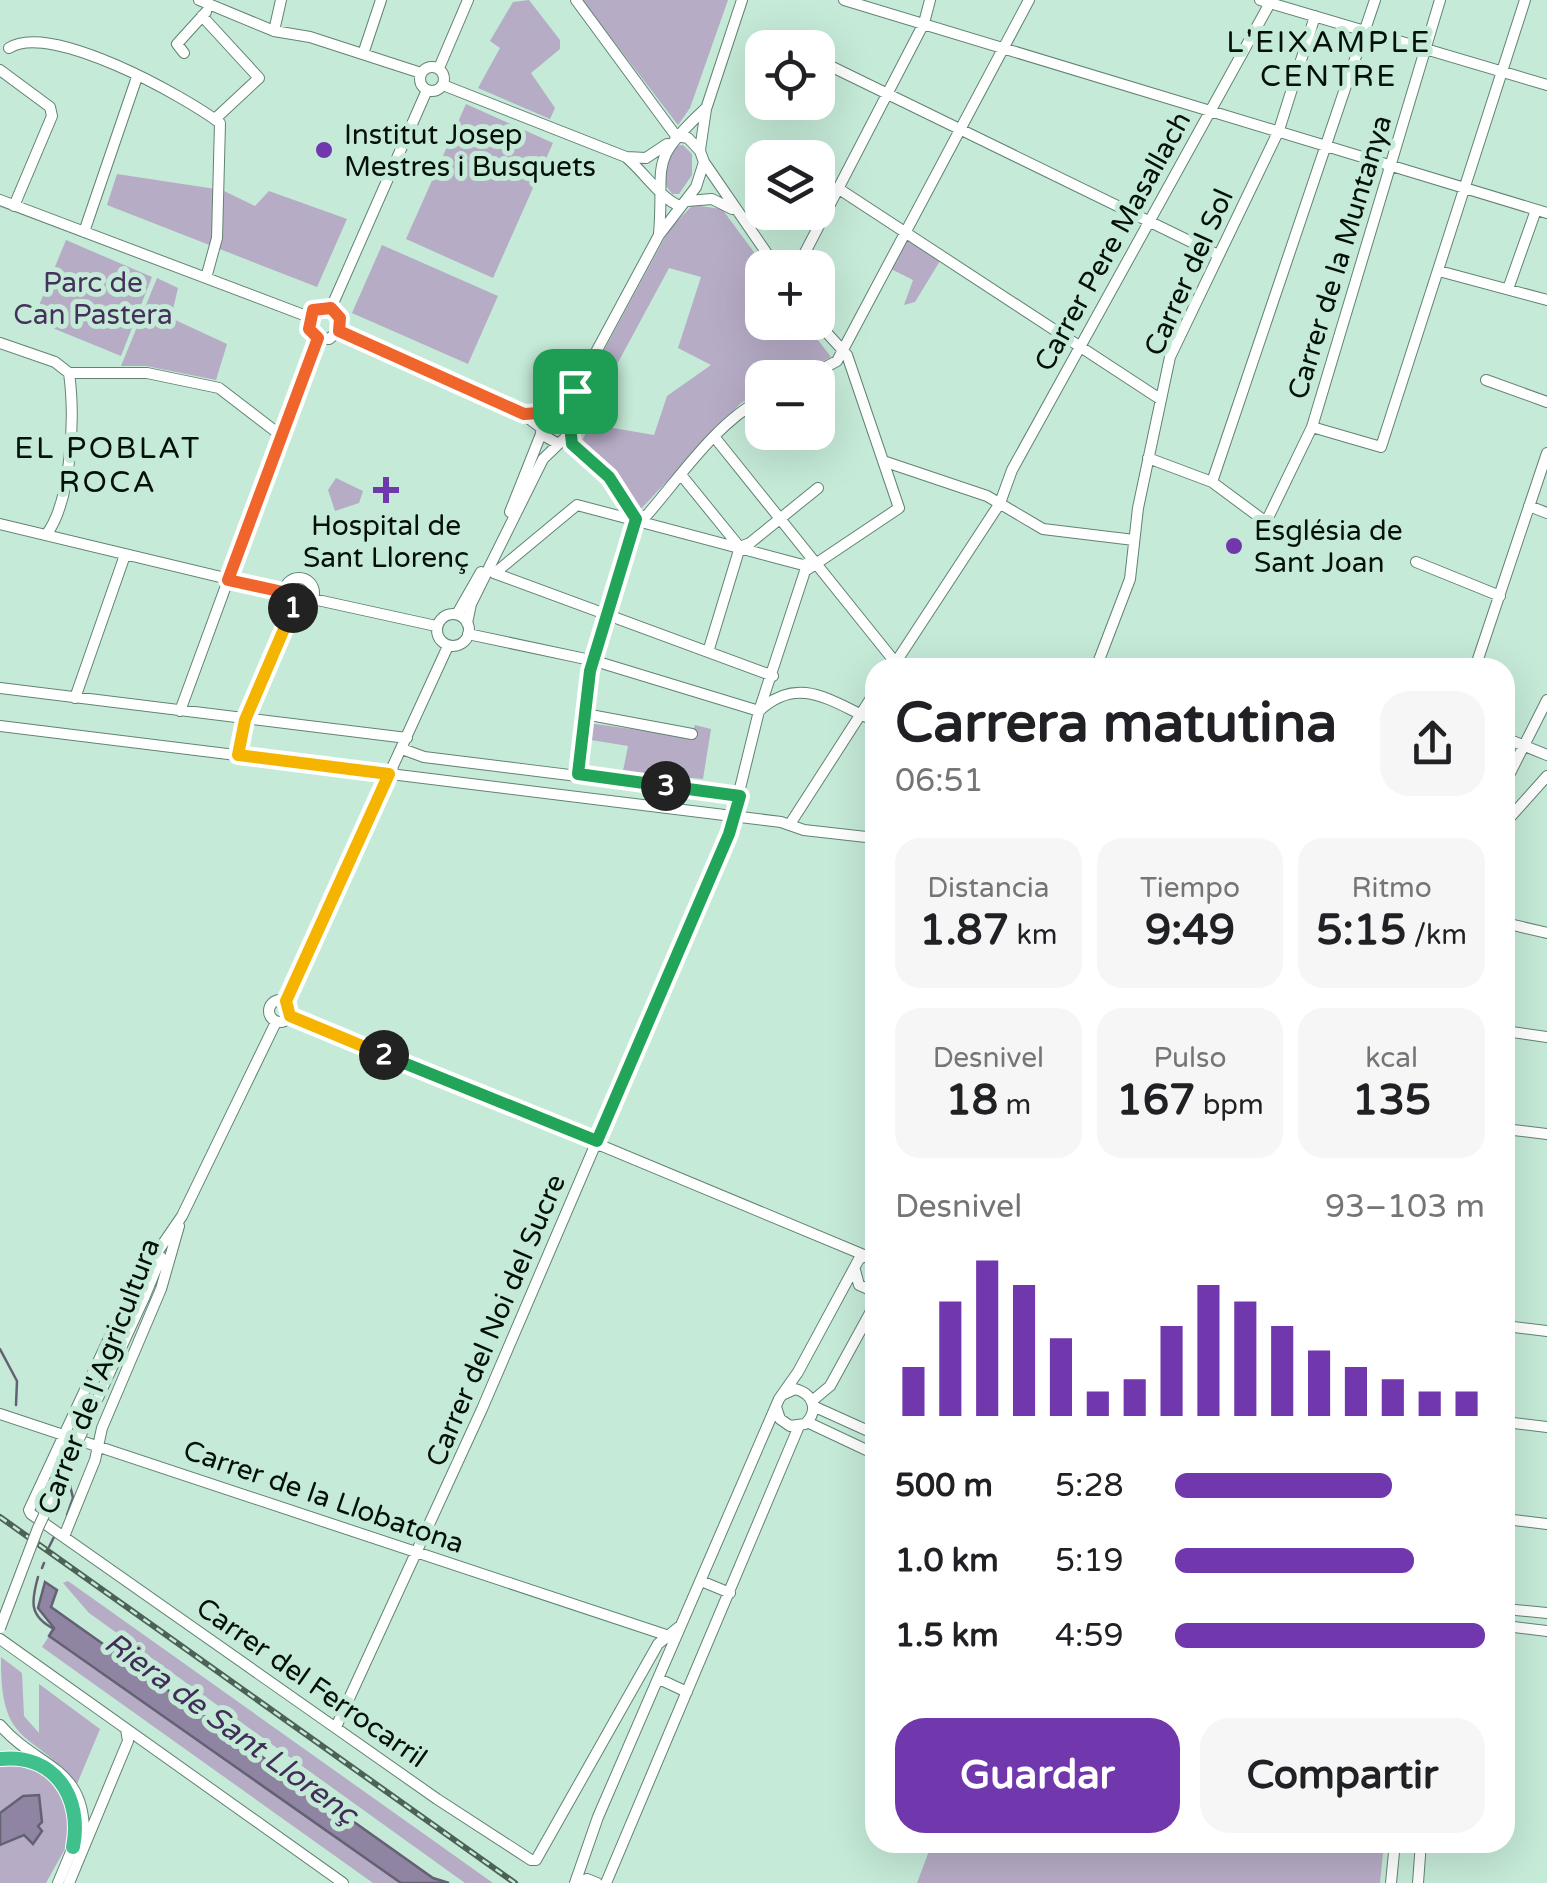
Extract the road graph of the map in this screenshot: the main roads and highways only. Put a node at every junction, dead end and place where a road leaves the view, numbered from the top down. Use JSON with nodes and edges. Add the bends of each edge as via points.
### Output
{"nodes":[{"id":1,"x":0,"y":1758,"type":"edge"},
{"id":2,"x":78,"y":1846,"type":"road end"}],
"edges":[{"from":1,"to":2,"type":"highway","via":[[35,1762],[59,1778],[75,1809]]}]}
